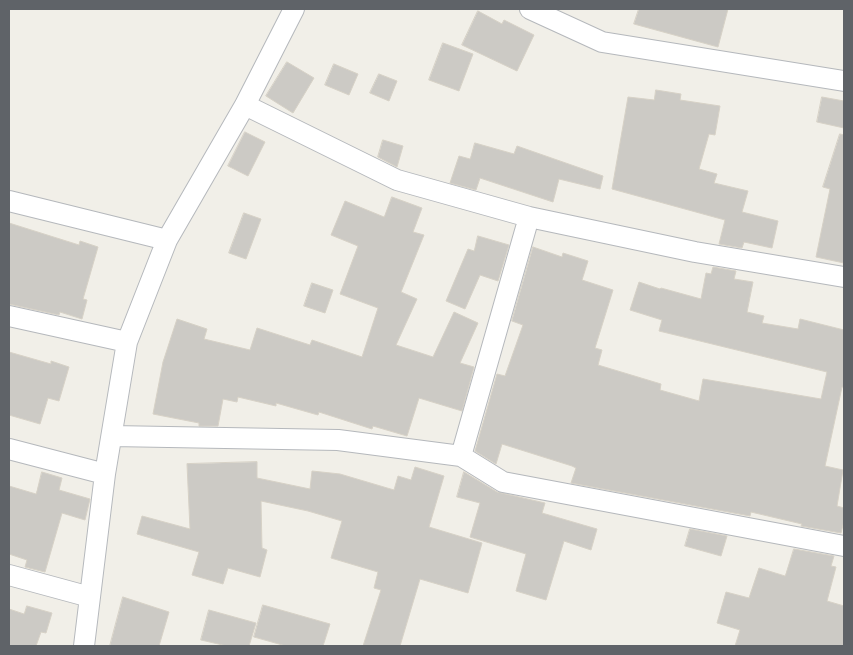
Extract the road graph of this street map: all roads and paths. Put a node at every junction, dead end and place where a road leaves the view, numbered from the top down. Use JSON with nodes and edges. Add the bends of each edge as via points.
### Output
{"nodes":[{"id":1,"x":294,"y":9,"type":"edge"},
{"id":2,"x":530,"y":9,"type":"edge"},
{"id":3,"x":844,"y":81,"type":"edge"},
{"id":4,"x":245,"y":105,"type":"junction"},
{"id":5,"x":9,"y":201,"type":"edge"},
{"id":6,"x":529,"y":217,"type":"junction"},
{"id":7,"x":167,"y":240,"type":"junction"},
{"id":8,"x":844,"y":277,"type":"edge"},
{"id":9,"x":9,"y":316,"type":"edge"},
{"id":10,"x":127,"y":342,"type":"junction"},
{"id":11,"x":112,"y":436,"type":"junction"},
{"id":12,"x":9,"y":449,"type":"edge"},
{"id":13,"x":461,"y":456,"type":"junction"},
{"id":14,"x":106,"y":474,"type":"junction"},
{"id":15,"x":844,"y":546,"type":"edge"},
{"id":16,"x":9,"y":575,"type":"edge"},
{"id":17,"x":90,"y":597,"type":"junction"},
{"id":18,"x":84,"y":646,"type":"edge"}],
"edges":[{"from":1,"to":4,"type":"street"},
{"from":2,"to":3,"type":"street","via":[[602,42]]},
{"from":4,"to":6,"type":"street","via":[[397,180]]},
{"from":4,"to":7,"type":"street"},
{"from":5,"to":7,"type":"street"},
{"from":6,"to":8,"type":"street","via":[[695,252]]},
{"from":6,"to":13,"type":"street"},
{"from":7,"to":10,"type":"street"},
{"from":9,"to":10,"type":"street"},
{"from":10,"to":11,"type":"street"},
{"from":11,"to":13,"type":"street","via":[[338,440]]},
{"from":11,"to":14,"type":"street"},
{"from":12,"to":14,"type":"street"},
{"from":13,"to":15,"type":"street","via":[[503,482]]},
{"from":14,"to":17,"type":"street"},
{"from":16,"to":17,"type":"street"},
{"from":17,"to":18,"type":"street"}]}
